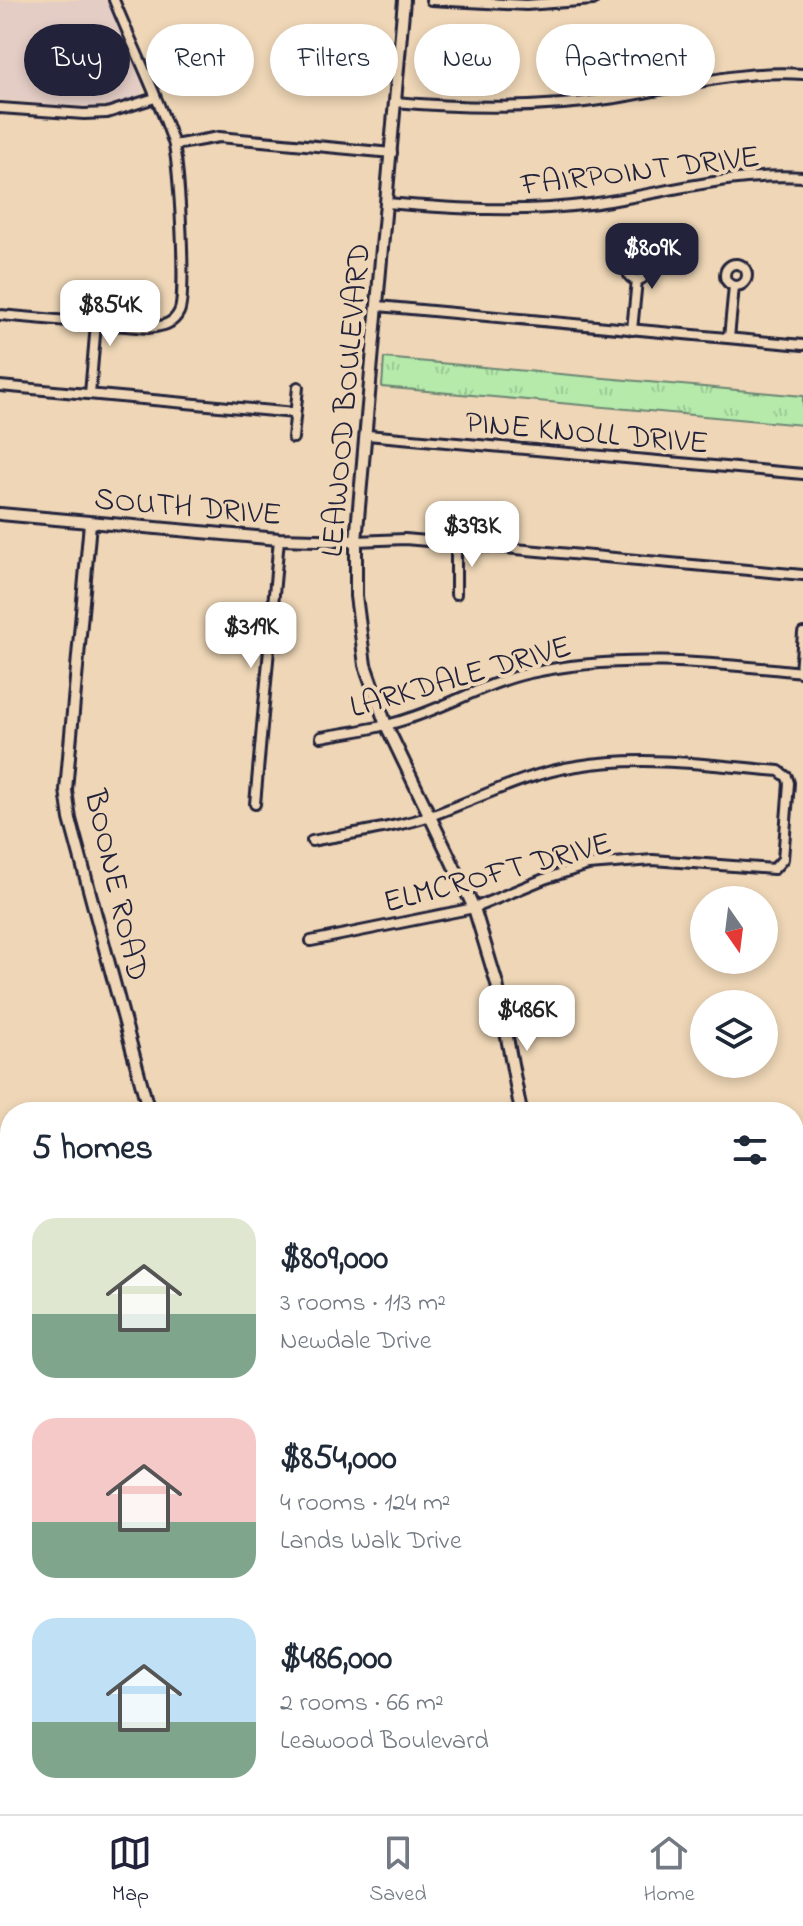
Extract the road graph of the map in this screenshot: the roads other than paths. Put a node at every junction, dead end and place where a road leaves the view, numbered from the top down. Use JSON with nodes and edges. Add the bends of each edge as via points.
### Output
{"nodes":[{"id":1,"x":114,"y":0,"type":"edge"},
{"id":2,"x":404,"y":0,"type":"edge"},
{"id":3,"x":431,"y":0,"type":"edge"},
{"id":4,"x":593,"y":0,"type":"edge"},
{"id":5,"x":803,"y":74,"type":"edge"},
{"id":6,"x":155,"y":98,"type":"junction"},
{"id":7,"x":395,"y":102,"type":"junction"},
{"id":8,"x":0,"y":108,"type":"edge"},
{"id":9,"x":174,"y":145,"type":"junction"},
{"id":10,"x":392,"y":153,"type":"junction"},
{"id":11,"x":803,"y":177,"type":"edge"},
{"id":12,"x":387,"y":203,"type":"junction"},
{"id":13,"x":637,"y":280,"type":"dead end"},
{"id":14,"x":734,"y":286,"type":"dead end"},
{"id":15,"x":378,"y":306,"type":"junction"},
{"id":16,"x":0,"y":315,"type":"edge"},
{"id":17,"x":96,"y":323,"type":"junction"},
{"id":18,"x":632,"y":330,"type":"junction"},
{"id":19,"x":729,"y":338,"type":"junction"},
{"id":20,"x":803,"y":345,"type":"edge"},
{"id":21,"x":0,"y":386,"type":"edge"},
{"id":22,"x":298,"y":387,"type":"dead end"},
{"id":23,"x":90,"y":394,"type":"junction"},
{"id":24,"x":295,"y":413,"type":"junction"},
{"id":25,"x":367,"y":435,"type":"junction"},
{"id":26,"x":293,"y":438,"type":"dead end"},
{"id":27,"x":803,"y":474,"type":"edge"},
{"id":28,"x":0,"y":514,"type":"edge"},
{"id":29,"x":90,"y":523,"type":"junction"},
{"id":30,"x":279,"y":539,"type":"junction"},
{"id":31,"x":356,"y":541,"type":"junction"},
{"id":32,"x":456,"y":544,"type":"junction"},
{"id":33,"x":803,"y":575,"type":"edge"},
{"id":34,"x":456,"y":594,"type":"dead end"},
{"id":35,"x":803,"y":633,"type":"edge"},
{"id":36,"x":801,"y":672,"type":"edge"},
{"id":37,"x":386,"y":725,"type":"junction"},
{"id":38,"x":321,"y":737,"type":"dead end"},
{"id":39,"x":255,"y":804,"type":"dead end"},
{"id":40,"x":429,"y":817,"type":"junction"},
{"id":41,"x":312,"y":841,"type":"dead end"},
{"id":42,"x":474,"y":908,"type":"junction"},
{"id":43,"x":311,"y":941,"type":"dead end"},
{"id":44,"x":146,"y":1102,"type":"edge"},
{"id":45,"x":519,"y":1102,"type":"edge"}],
"edges":[{"from":1,"to":6,"type":"street"},
{"from":2,"to":7,"type":"street","name":"LEAWOOD BOULEVARD"},
{"from":3,"to":4,"type":"street","via":[[493,5]]},
{"from":5,"to":7,"type":"street","via":[[739,75],[544,106]]},
{"from":6,"to":8,"type":"street","via":[[107,113]]},
{"from":6,"to":9,"type":"street"},
{"from":7,"to":10,"type":"street","name":"LEAWOOD BOULEVARD"},
{"from":9,"to":10,"type":"street","via":[[219,137]]},
{"from":9,"to":17,"type":"street","via":[[183,302],[167,325]]},
{"from":10,"to":12,"type":"street","name":"LEAWOOD BOULEVARD"},
{"from":11,"to":12,"type":"street","name":"FAIRPOINT DRIVE","via":[[736,177],[545,208],[467,210]]},
{"from":12,"to":15,"type":"street","name":"LEAWOOD BOULEVARD"},
{"from":13,"to":18,"type":"street"},
{"from":14,"to":19,"type":"street"},
{"from":15,"to":18,"type":"street"},
{"from":15,"to":25,"type":"street","name":"LEAWOOD BOULEVARD"},
{"from":16,"to":17,"type":"street"},
{"from":17,"to":23,"type":"street"},
{"from":18,"to":19,"type":"street"},
{"from":19,"to":20,"type":"street"},
{"from":21,"to":23,"type":"street"},
{"from":22,"to":24,"type":"street"},
{"from":23,"to":24,"type":"street"},
{"from":24,"to":26,"type":"street"},
{"from":25,"to":27,"type":"street","name":"PINE KNOLL DRIVE"},
{"from":25,"to":31,"type":"street","name":"LEAWOOD BOULEVARD"},
{"from":28,"to":29,"type":"street","name":"SOUTH DRIVE"},
{"from":29,"to":30,"type":"street","name":"SOUTH DRIVE"},
{"from":29,"to":44,"type":"street","name":"BOONE ROAD","via":[[66,790]]},
{"from":30,"to":31,"type":"street","name":"SOUTH DRIVE"},
{"from":30,"to":39,"type":"street"},
{"from":31,"to":32,"type":"street","name":"SOUTH DRIVE"},
{"from":31,"to":37,"type":"street","name":"LEAWOOD BOULEVARD","via":[[365,665]]},
{"from":32,"to":33,"type":"street","name":"SOUTH DRIVE"},
{"from":32,"to":34,"type":"street"},
{"from":35,"to":36,"type":"street"},
{"from":36,"to":37,"type":"street","name":"LARKDALE DRIVE","via":[[597,662],[529,673]]},
{"from":37,"to":38,"type":"street","name":"LARKDALE DRIVE"},
{"from":37,"to":40,"type":"street","name":"LEAWOOD BOULEVARD"},
{"from":40,"to":41,"type":"street","name":"ELMCROFT DRIVE"},
{"from":40,"to":42,"type":"street","name":"LEAWOOD BOULEVARD"},
{"from":40,"to":42,"type":"street","name":"ELMCROFT DRIVE","via":[[524,779],[573,766],[636,760],[779,771],[787,777],[783,859],[774,869],[653,860],[588,865]]},
{"from":42,"to":43,"type":"street","name":"ELMCROFT DRIVE"},
{"from":42,"to":45,"type":"street","name":"LEAWOOD BOULEVARD","via":[[497,984]]}]}
